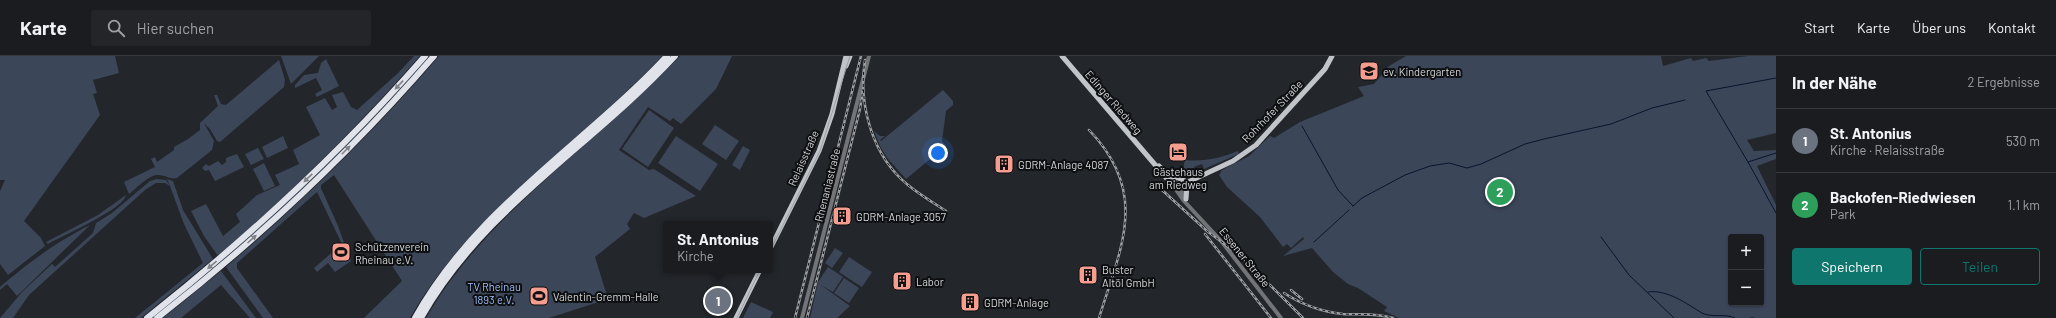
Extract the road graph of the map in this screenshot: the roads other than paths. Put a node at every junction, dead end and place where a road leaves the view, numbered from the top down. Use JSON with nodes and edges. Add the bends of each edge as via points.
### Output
{"nodes":[{"id":1,"x":425,"y":56,"type":"edge"},
{"id":2,"x":434,"y":56,"type":"edge"},
{"id":3,"x":667,"y":56,"type":"edge"},
{"id":4,"x":674,"y":56,"type":"edge"},
{"id":5,"x":846,"y":56,"type":"edge"},
{"id":6,"x":850,"y":56,"type":"edge"},
{"id":7,"x":869,"y":56,"type":"edge"},
{"id":8,"x":1062,"y":56,"type":"edge"},
{"id":9,"x":1332,"y":56,"type":"edge"},
{"id":10,"x":843,"y":71,"type":"junction"},
{"id":11,"x":1152,"y":160,"type":"junction"},
{"id":12,"x":1167,"y":172,"type":"junction"},
{"id":13,"x":1186,"y":182,"type":"junction"},
{"id":14,"x":1177,"y":187,"type":"junction"},
{"id":15,"x":1186,"y":199,"type":"junction"},
{"id":16,"x":1192,"y":209,"type":"junction"},
{"id":17,"x":773,"y":243,"type":"edge"},
{"id":18,"x":758,"y":273,"type":"edge"},
{"id":19,"x":147,"y":318,"type":"edge"},
{"id":20,"x":157,"y":318,"type":"edge"},
{"id":21,"x":415,"y":318,"type":"edge"},
{"id":22,"x":421,"y":318,"type":"edge"},
{"id":23,"x":736,"y":318,"type":"edge"},
{"id":24,"x":802,"y":318,"type":"edge"},
{"id":25,"x":1281,"y":318,"type":"edge"}],
"edges":[{"from":1,"to":19,"type":"highway","one_way":true,"via":[[364,124],[285,200],[218,260]]},
{"from":20,"to":2,"type":"highway","one_way":true,"via":[[232,257],[304,192],[376,120]]},
{"from":3,"to":21,"type":"highway","via":[[631,92],[486,223],[444,273]]},
{"from":4,"to":22,"type":"highway","via":[[632,99],[541,178],[492,226],[448,276]]},
{"from":5,"to":10,"type":"main road","name":"Relaisstraße"},
{"from":6,"to":10,"type":"main road","name":"Relaisstraße"},
{"from":7,"to":24,"type":"street","name":"Rhenaniastraße"},
{"from":8,"to":11,"type":"main road","name":"Edinger Riedweg"},
{"from":9,"to":13,"type":"main road","name":"Rohrhofer Straße","via":[[1328,65],[1263,138],[1244,154]]},
{"from":10,"to":17,"type":"main road","name":"Relaisstraße","via":[[819,151]]},
{"from":11,"to":12,"type":"main road","name":"Edinger Riedweg"},
{"from":11,"to":14,"type":"main road","name":"Edinger Riedweg"},
{"from":12,"to":13,"type":"main road"},
{"from":12,"to":14,"type":"main road","name":"Edinger Riedweg"},
{"from":13,"to":14,"type":"main road","name":"Rohrhofer Straße"},
{"from":13,"to":15,"type":"main road"},
{"from":14,"to":15,"type":"street","name":"Essener Straße"},
{"from":14,"to":16,"type":"street","name":"Essener Straße"},
{"from":15,"to":16,"type":"street","name":"Essener Straße"},
{"from":16,"to":25,"type":"street","name":"Essener Straße","via":[[1222,242]]},
{"from":18,"to":23,"type":"main road"}]}
